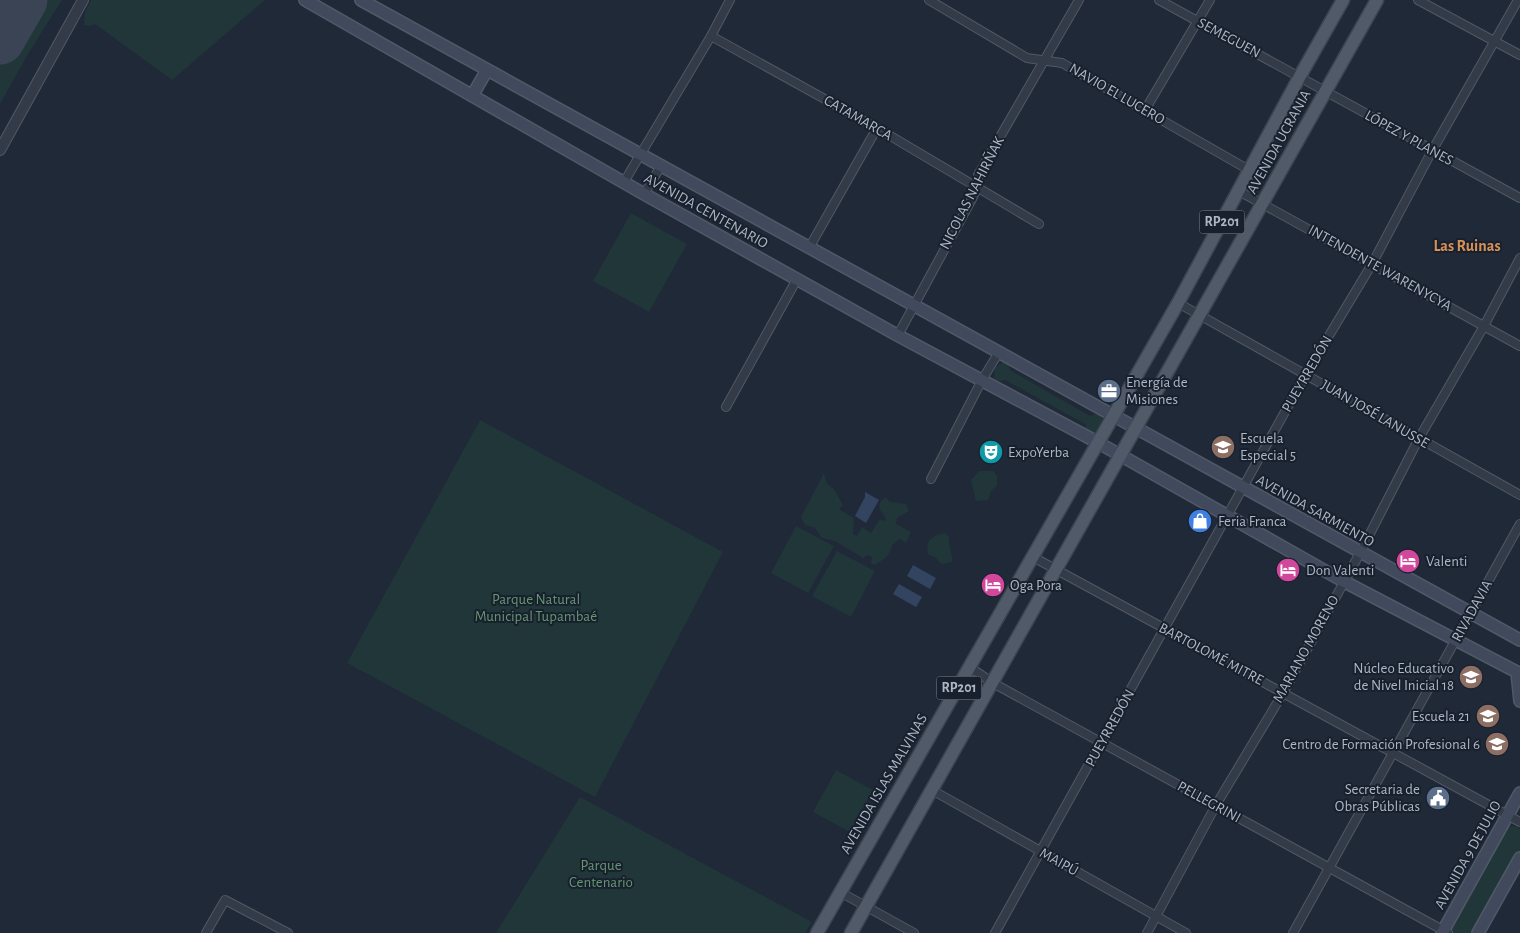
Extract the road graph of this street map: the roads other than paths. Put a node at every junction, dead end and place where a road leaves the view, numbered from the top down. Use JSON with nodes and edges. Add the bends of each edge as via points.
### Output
{"nodes":[{"id":1,"x":83,"y":0,"type":"edge"},
{"id":2,"x":305,"y":0,"type":"edge"},
{"id":3,"x":361,"y":0,"type":"edge"},
{"id":4,"x":730,"y":0,"type":"edge"},
{"id":5,"x":929,"y":0,"type":"edge"},
{"id":6,"x":1079,"y":0,"type":"edge"},
{"id":7,"x":1158,"y":0,"type":"edge"},
{"id":8,"x":1210,"y":0,"type":"edge"},
{"id":9,"x":1344,"y":0,"type":"edge"},
{"id":10,"x":1378,"y":0,"type":"edge"},
{"id":11,"x":1418,"y":0,"type":"edge"},
{"id":12,"x":1518,"y":0,"type":"edge"},
{"id":13,"x":1198,"y":21,"type":"junction"},
{"id":14,"x":711,"y":36,"type":"junction"},
{"id":15,"x":1495,"y":42,"type":"junction"},
{"id":16,"x":1520,"y":55,"type":"edge"},
{"id":17,"x":1044,"y":60,"type":"junction"},
{"id":18,"x":487,"y":70,"type":"junction"},
{"id":19,"x":1300,"y":76,"type":"junction"},
{"id":20,"x":1326,"y":91,"type":"junction"},
{"id":21,"x":472,"y":96,"type":"junction"},
{"id":22,"x":1145,"y":110,"type":"junction"},
{"id":23,"x":877,"y":128,"type":"junction"},
{"id":24,"x":0,"y":150,"type":"edge"},
{"id":25,"x":1432,"y":151,"type":"junction"},
{"id":26,"x":640,"y":154,"type":"junction"},
{"id":27,"x":661,"y":166,"type":"junction"},
{"id":28,"x":1249,"y":170,"type":"junction"},
{"id":29,"x":624,"y":182,"type":"junction"},
{"id":30,"x":978,"y":186,"type":"junction"},
{"id":31,"x":1239,"y":191,"type":"junction"},
{"id":32,"x":644,"y":194,"type":"junction"},
{"id":33,"x":1520,"y":198,"type":"edge"},
{"id":34,"x":1264,"y":204,"type":"junction"},
{"id":35,"x":1039,"y":224,"type":"dead end"},
{"id":36,"x":809,"y":248,"type":"junction"},
{"id":37,"x":1520,"y":258,"type":"edge"},
{"id":38,"x":1372,"y":264,"type":"junction"},
{"id":39,"x":797,"y":279,"type":"junction"},
{"id":40,"x":1178,"y":303,"type":"junction"},
{"id":41,"x":913,"y":305,"type":"junction"},
{"id":42,"x":1200,"y":315,"type":"junction"},
{"id":43,"x":1484,"y":326,"type":"junction"},
{"id":44,"x":898,"y":335,"type":"junction"},
{"id":45,"x":1520,"y":346,"type":"edge"},
{"id":46,"x":999,"y":352,"type":"junction"},
{"id":47,"x":1306,"y":374,"type":"junction"},
{"id":48,"x":982,"y":380,"type":"junction"},
{"id":49,"x":726,"y":407,"type":"dead end"},
{"id":50,"x":1113,"y":416,"type":"junction"},
{"id":51,"x":1138,"y":428,"type":"junction"},
{"id":52,"x":1418,"y":440,"type":"junction"},
{"id":53,"x":1097,"y":442,"type":"junction"},
{"id":54,"x":1122,"y":456,"type":"junction"},
{"id":55,"x":931,"y":479,"type":"dead end"},
{"id":56,"x":1242,"y":488,"type":"junction"},
{"id":57,"x":1520,"y":495,"type":"edge"},
{"id":58,"x":1228,"y":517,"type":"junction"},
{"id":59,"x":1520,"y":524,"type":"edge"},
{"id":60,"x":1360,"y":553,"type":"junction"},
{"id":61,"x":1033,"y":557,"type":"junction"},
{"id":62,"x":1057,"y":570,"type":"junction"},
{"id":63,"x":1343,"y":581,"type":"junction"},
{"id":64,"x":1471,"y":614,"type":"junction"},
{"id":65,"x":1165,"y":629,"type":"junction"},
{"id":66,"x":1456,"y":640,"type":"junction"},
{"id":67,"x":1520,"y":640,"type":"edge"},
{"id":68,"x":971,"y":668,"type":"junction"},
{"id":69,"x":1518,"y":669,"type":"edge"},
{"id":70,"x":993,"y":683,"type":"junction"},
{"id":71,"x":1283,"y":693,"type":"junction"},
{"id":72,"x":1520,"y":701,"type":"edge"},
{"id":73,"x":1103,"y":743,"type":"junction"},
{"id":74,"x":1392,"y":754,"type":"junction"},
{"id":75,"x":932,"y":790,"type":"junction"},
{"id":76,"x":1520,"y":793,"type":"edge"},
{"id":77,"x":1216,"y":805,"type":"junction"},
{"id":78,"x":1507,"y":815,"type":"junction"},
{"id":79,"x":1520,"y":822,"type":"edge"},
{"id":80,"x":1040,"y":852,"type":"junction"},
{"id":81,"x":1520,"y":858,"type":"edge"},
{"id":82,"x":1329,"y":868,"type":"junction"},
{"id":83,"x":840,"y":892,"type":"junction"},
{"id":84,"x":866,"y":907,"type":"junction"},
{"id":85,"x":1156,"y":916,"type":"junction"},
{"id":86,"x":1445,"y":932,"type":"edge"},
{"id":87,"x":206,"y":933,"type":"edge"},
{"id":88,"x":288,"y":933,"type":"edge"},
{"id":89,"x":818,"y":933,"type":"edge"},
{"id":90,"x":851,"y":933,"type":"edge"},
{"id":91,"x":914,"y":933,"type":"edge"},
{"id":92,"x":995,"y":933,"type":"edge"},
{"id":93,"x":1147,"y":933,"type":"edge"},
{"id":94,"x":1186,"y":933,"type":"edge"},
{"id":95,"x":1293,"y":933,"type":"edge"},
{"id":96,"x":1478,"y":933,"type":"edge"}],
"edges":[{"from":1,"to":24,"type":"street"},
{"from":2,"to":21,"type":"main road","name":"AVENIDA CENTENARIO"},
{"from":3,"to":18,"type":"main road","name":"AVENIDA CENTENARIO"},
{"from":4,"to":14,"type":"street"},
{"from":5,"to":17,"type":"street","name":"NAVIO EL LUCERO","via":[[1026,58]]},
{"from":6,"to":17,"type":"street","name":"NICOLAS NAHIRÑAK"},
{"from":7,"to":13,"type":"street","name":"SEMEGUEN"},
{"from":8,"to":13,"type":"street"},
{"from":9,"to":19,"type":"main road","name":"AVENIDA UCRANIA","number":"RP201"},
{"from":10,"to":20,"type":"main road","name":"AVENIDA UCRANIA","number":"RP201"},
{"from":11,"to":15,"type":"street"},
{"from":12,"to":15,"type":"street","name":"PUEYRREDÓN"},
{"from":13,"to":19,"type":"street","name":"SEMEGUEN"},
{"from":13,"to":22,"type":"street"},
{"from":14,"to":23,"type":"street","name":"CATAMARCA"},
{"from":14,"to":26,"type":"street"},
{"from":15,"to":16,"type":"street"},
{"from":15,"to":25,"type":"street","name":"PUEYRREDÓN"},
{"from":17,"to":22,"type":"street","name":"NAVIO EL LUCERO","via":[[1062,63]]},
{"from":17,"to":30,"type":"street","name":"NICOLAS NAHIRÑAK","via":[[978,175]]},
{"from":18,"to":21,"type":"main road"},
{"from":18,"to":26,"type":"main road","name":"AVENIDA CENTENARIO"},
{"from":19,"to":20,"type":"street","name":"LÓPEZ Y PLANES"},
{"from":19,"to":28,"type":"main road","name":"AVENIDA UCRANIA","number":"RP201"},
{"from":20,"to":25,"type":"street","name":"LÓPEZ Y PLANES"},
{"from":20,"to":34,"type":"main road","name":"AVENIDA UCRANIA","number":"RP201"},
{"from":21,"to":29,"type":"main road","name":"AVENIDA CENTENARIO"},
{"from":22,"to":28,"type":"street","name":"NAVIO EL LUCERO"},
{"from":23,"to":30,"type":"street","name":"CATAMARCA","via":[[938,166]]},
{"from":23,"to":36,"type":"street"},
{"from":25,"to":33,"type":"street","name":"LÓPEZ Y PLANES"},
{"from":25,"to":38,"type":"street","name":"PUEYRREDÓN"},
{"from":26,"to":27,"type":"main road","name":"AVENIDA CENTENARIO"},
{"from":26,"to":29,"type":"street"},
{"from":27,"to":32,"type":"street"},
{"from":27,"to":36,"type":"main road","name":"AVENIDA CENTENARIO"},
{"from":28,"to":31,"type":"main road","name":"AVENIDA UCRANIA","number":"RP201"},
{"from":29,"to":32,"type":"main road","name":"AVENIDA CENTENARIO"},
{"from":30,"to":35,"type":"street","name":"CATAMARCA"},
{"from":30,"to":41,"type":"street","name":"NICOLAS NAHIRÑAK"},
{"from":31,"to":34,"type":"street","name":"INTENDENTE WARENYCYA"},
{"from":31,"to":40,"type":"main road","name":"AVENIDA UCRANIA","number":"RP201"},
{"from":32,"to":39,"type":"main road","name":"AVENIDA CENTENARIO"},
{"from":34,"to":38,"type":"street","name":"INTENDENTE WARENYCYA"},
{"from":34,"to":42,"type":"main road","name":"AVENIDA UCRANIA","number":"RP201"},
{"from":36,"to":41,"type":"main road","name":"AVENIDA CENTENARIO"},
{"from":37,"to":43,"type":"street","name":"MARIANO MORENO"},
{"from":38,"to":43,"type":"street","name":"INTENDENTE WARENYCYA"},
{"from":38,"to":47,"type":"street","name":"PUEYRREDÓN"},
{"from":39,"to":44,"type":"main road","name":"AVENIDA CENTENARIO"},
{"from":39,"to":49,"type":"street"},
{"from":40,"to":42,"type":"street","name":"JUAN JOSÉ LANUSSE"},
{"from":40,"to":50,"type":"main road","name":"AVENIDA UCRANIA","number":"RP201"},
{"from":41,"to":44,"type":"street","name":"NICOLAS NAHIRÑAK"},
{"from":41,"to":46,"type":"main road","name":"AVENIDA SARMIENTO"},
{"from":42,"to":47,"type":"street","name":"JUAN JOSÉ LANUSSE"},
{"from":42,"to":51,"type":"main road","name":"AVENIDA UCRANIA","number":"RP201"},
{"from":43,"to":45,"type":"street","name":"INTENDENTE WARENYCYA"},
{"from":43,"to":52,"type":"street","name":"MARIANO MORENO"},
{"from":44,"to":48,"type":"main road","name":"AVENIDA CENTENARIO"},
{"from":46,"to":48,"type":"street"},
{"from":46,"to":50,"type":"main road","name":"AVENIDA SARMIENTO"},
{"from":47,"to":52,"type":"street","name":"JUAN JOSÉ LANUSSE"},
{"from":47,"to":56,"type":"street","name":"PUEYRREDÓN"},
{"from":48,"to":53,"type":"main road","name":"AVENIDA CENTENARIO"},
{"from":48,"to":55,"type":"street"},
{"from":50,"to":51,"type":"main road","name":"AVENIDA SARMIENTO"},
{"from":50,"to":53,"type":"main road","name":"AVENIDA UCRANIA","number":"RP201"},
{"from":51,"to":54,"type":"main road","name":"AVENIDA UCRANIA","number":"RP201"},
{"from":51,"to":56,"type":"main road","name":"AVENIDA SARMIENTO"},
{"from":52,"to":57,"type":"street","name":"JUAN JOSÉ LANUSSE"},
{"from":52,"to":60,"type":"street","name":"MARIANO MORENO"},
{"from":53,"to":54,"type":"main road"},
{"from":53,"to":61,"type":"main road","name":"AVENIDA ISLAS MALVINAS","number":"RP201"},
{"from":54,"to":58,"type":"main road"},
{"from":54,"to":62,"type":"main road","number":"RP201"},
{"from":56,"to":58,"type":"street","name":"PUEYRREDÓN"},
{"from":56,"to":60,"type":"main road","name":"AVENIDA SARMIENTO"},
{"from":58,"to":63,"type":"main road"},
{"from":58,"to":65,"type":"street","name":"PUEYRREDÓN"},
{"from":59,"to":64,"type":"street","name":"RIVADAVIA"},
{"from":60,"to":63,"type":"street","name":"MARIANO MORENO"},
{"from":60,"to":64,"type":"main road","name":"AVENIDA SARMIENTO"},
{"from":61,"to":62,"type":"street","name":"BARTOLOMÉ MITRE"},
{"from":61,"to":68,"type":"main road","name":"AVENIDA ISLAS MALVINAS","number":"RP201"},
{"from":62,"to":65,"type":"street","name":"BARTOLOMÉ MITRE"},
{"from":62,"to":70,"type":"main road","number":"RP201"},
{"from":63,"to":66,"type":"main road"},
{"from":63,"to":71,"type":"street","name":"MARIANO MORENO"},
{"from":64,"to":66,"type":"street","name":"RIVADAVIA"},
{"from":64,"to":67,"type":"main road","name":"AVENIDA SARMIENTO"},
{"from":65,"to":71,"type":"street","name":"BARTOLOMÉ MITRE"},
{"from":65,"to":73,"type":"street","name":"PUEYRREDÓN"},
{"from":66,"to":69,"type":"main road"},
{"from":66,"to":74,"type":"street","name":"RIVADAVIA"},
{"from":68,"to":70,"type":"street","name":"PELLEGRINI"},
{"from":68,"to":83,"type":"main road","name":"AVENIDA ISLAS MALVINAS","number":"RP201"},
{"from":69,"to":72,"type":"main road"},
{"from":70,"to":73,"type":"street","name":"PELLEGRINI"},
{"from":70,"to":75,"type":"main road","number":"RP201"},
{"from":71,"to":74,"type":"street","name":"BARTOLOMÉ MITRE"},
{"from":71,"to":77,"type":"street","name":"MARIANO MORENO"},
{"from":73,"to":77,"type":"street","name":"PELLEGRINI"},
{"from":73,"to":80,"type":"street","name":"PUEYRREDÓN"},
{"from":74,"to":78,"type":"street","name":"BARTOLOMÉ MITRE"},
{"from":74,"to":82,"type":"street","name":"RIVADAVIA"},
{"from":75,"to":80,"type":"street","name":"MAIPÚ"},
{"from":75,"to":84,"type":"main road","number":"RP201"},
{"from":76,"to":78,"type":"main road","name":"AVENIDA 9 DE JULIO"},
{"from":77,"to":82,"type":"street","name":"PELLEGRINI"},
{"from":77,"to":85,"type":"street","name":"MARIANO MORENO"},
{"from":78,"to":79,"type":"street","name":"BARTOLOMÉ MITRE"},
{"from":78,"to":86,"type":"main road","name":"AVENIDA 9 DE JULIO"},
{"from":80,"to":85,"type":"street","name":"MAIPÚ"},
{"from":80,"to":92,"type":"street","name":"PUEYRREDÓN"},
{"from":81,"to":96,"type":"main road"},
{"from":82,"to":86,"type":"street","name":"PELLEGRINI"},
{"from":82,"to":95,"type":"street","name":"RIVADAVIA"},
{"from":83,"to":84,"type":"street"},
{"from":83,"to":89,"type":"main road","name":"AVENIDA ISLAS MALVINAS","number":"RP201"},
{"from":84,"to":90,"type":"main road","number":"RP201"},
{"from":84,"to":91,"type":"street"},
{"from":85,"to":93,"type":"street","name":"MARIANO MORENO"},
{"from":85,"to":94,"type":"street","name":"MAIPÚ"},
{"from":87,"to":88,"type":"street","via":[[225,900]]}]}
